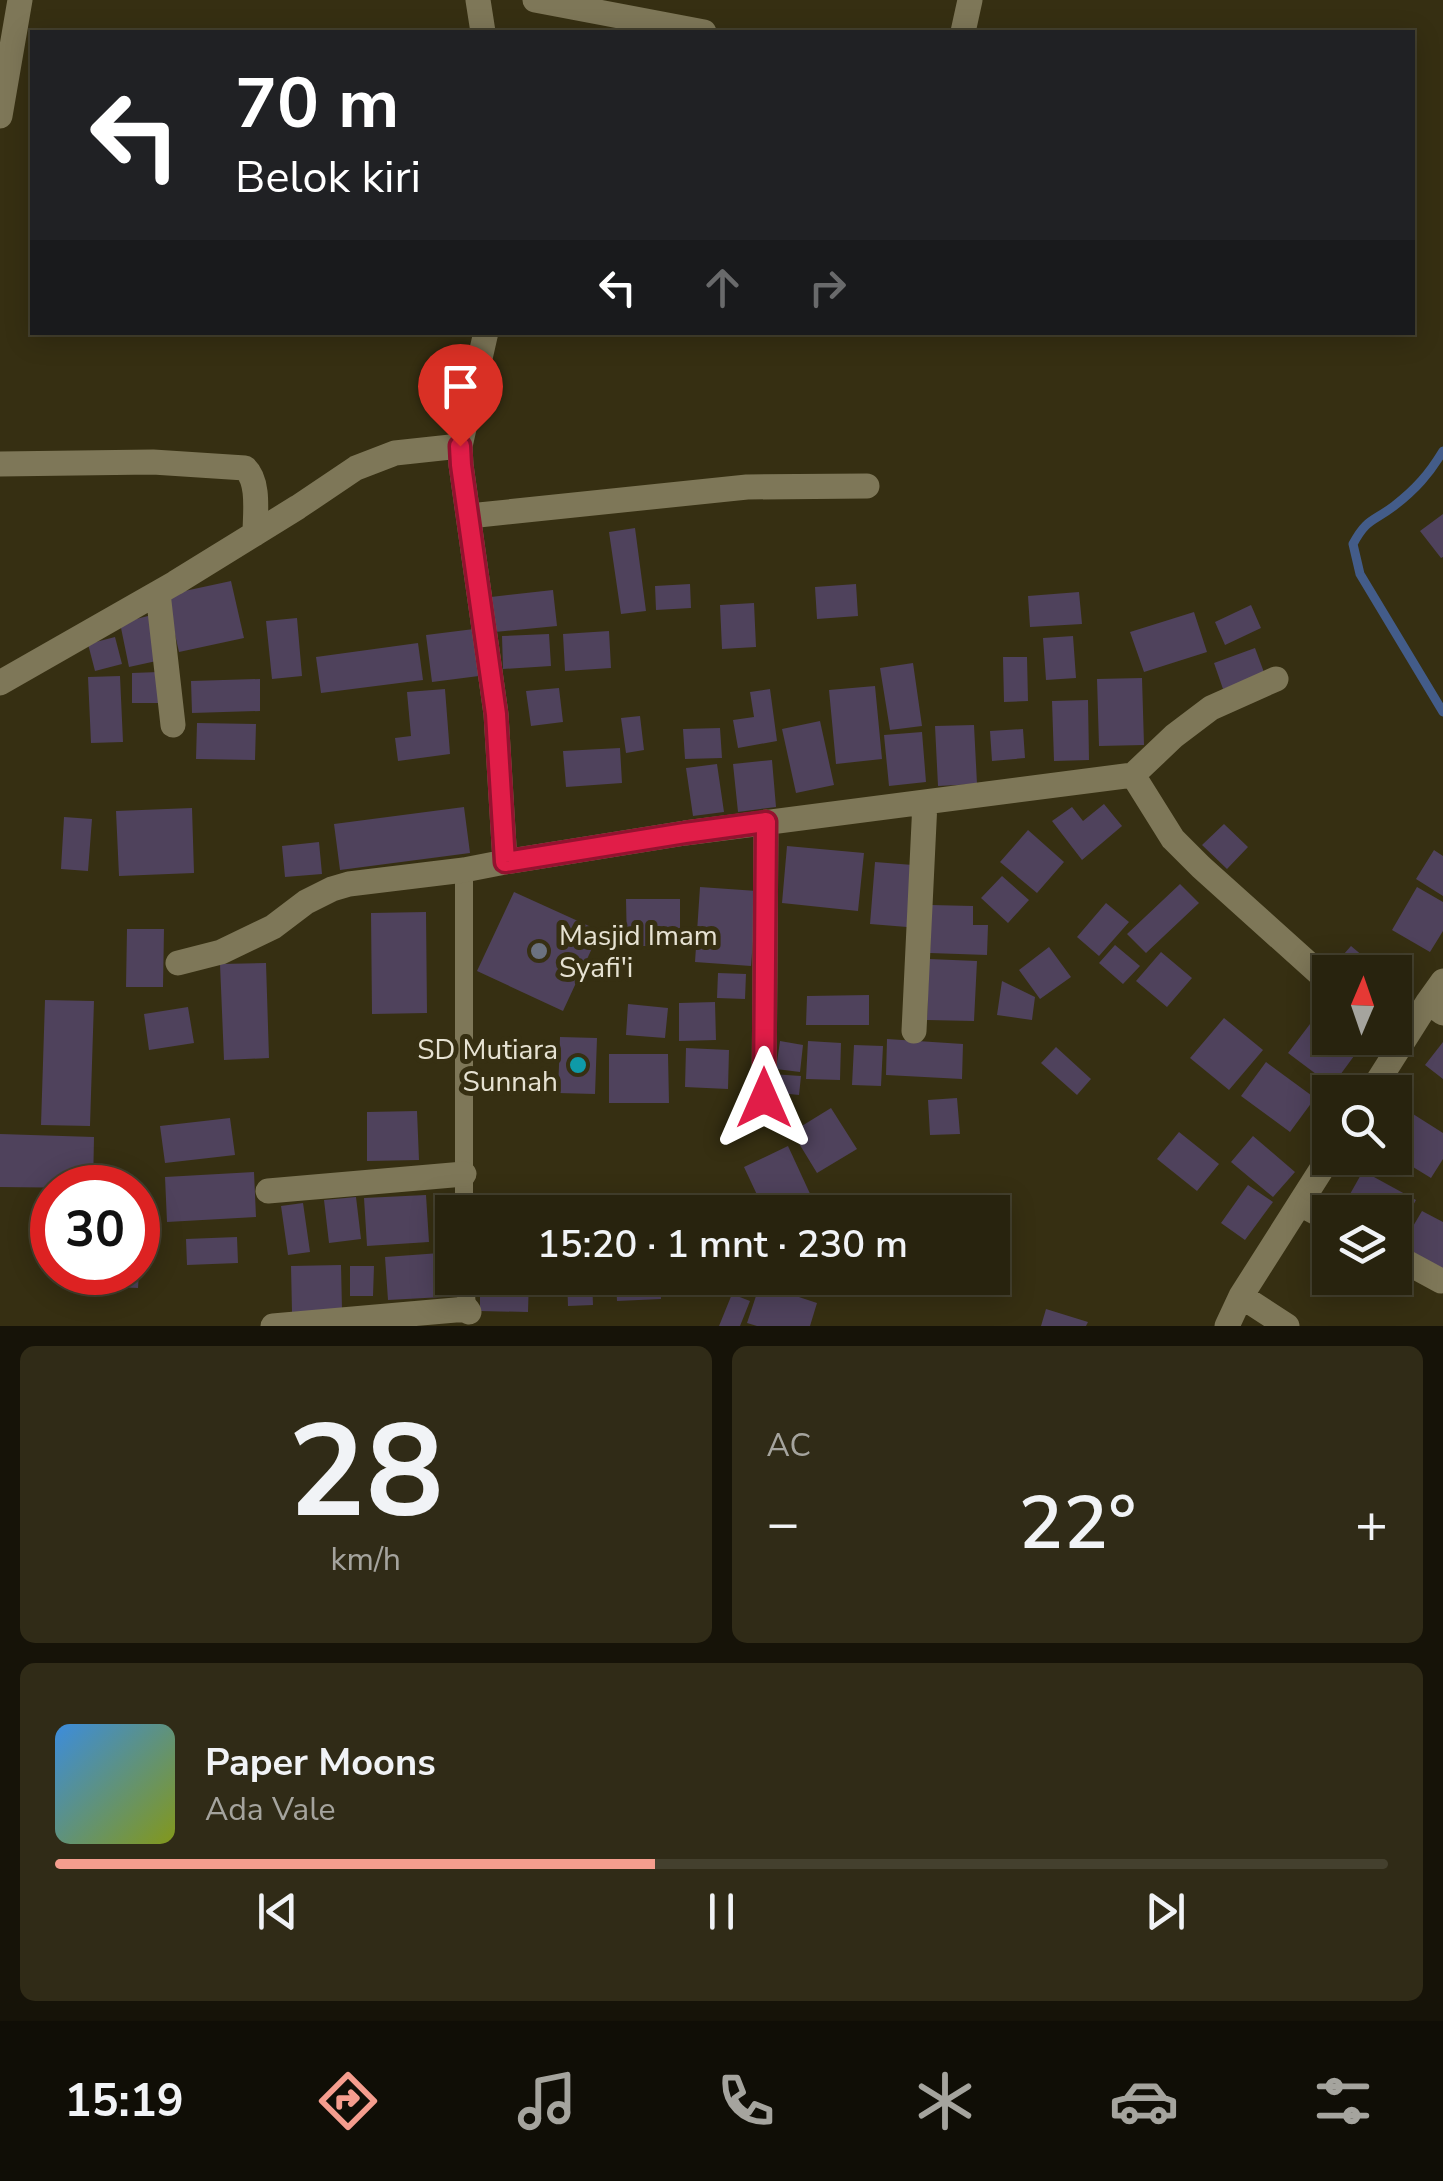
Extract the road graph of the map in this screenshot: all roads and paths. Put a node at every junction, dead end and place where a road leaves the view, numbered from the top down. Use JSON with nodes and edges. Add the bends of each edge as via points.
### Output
{"nodes":[{"id":1,"x":20,"y":0,"type":"edge"},
{"id":2,"x":478,"y":0,"type":"edge"},
{"id":3,"x":535,"y":0,"type":"edge"},
{"id":4,"x":970,"y":0,"type":"edge"},
{"id":5,"x":483,"y":30,"type":"edge"},
{"id":6,"x":693,"y":30,"type":"edge"},
{"id":7,"x":964,"y":30,"type":"edge"},
{"id":8,"x":0,"y":116,"type":"edge"},
{"id":9,"x":485,"y":335,"type":"edge"},
{"id":10,"x":460,"y":446,"type":"junction"},
{"id":11,"x":0,"y":464,"type":"edge"},
{"id":12,"x":867,"y":486,"type":"dead end"},
{"id":13,"x":469,"y":516,"type":"junction"},
{"id":14,"x":255,"y":534,"type":"junction"},
{"id":15,"x":158,"y":593,"type":"junction"},
{"id":16,"x":1276,"y":680,"type":"dead end"},
{"id":17,"x":0,"y":682,"type":"edge"},
{"id":18,"x":173,"y":724,"type":"dead end"},
{"id":19,"x":1135,"y":777,"type":"junction"},
{"id":20,"x":925,"y":802,"type":"junction"},
{"id":21,"x":766,"y":822,"type":"junction"},
{"id":22,"x":505,"y":862,"type":"junction"},
{"id":23,"x":464,"y":870,"type":"junction"},
{"id":24,"x":178,"y":963,"type":"dead end"},
{"id":25,"x":1312,"y":968,"type":"edge"},
{"id":26,"x":1443,"y":980,"type":"edge"},
{"id":27,"x":1436,"y":1008,"type":"edge"},
{"id":28,"x":1412,"y":1028,"type":"edge"},
{"id":29,"x":914,"y":1031,"type":"dead end"},
{"id":30,"x":764,"y":1098,"type":"dead end"},
{"id":31,"x":464,"y":1174,"type":"junction"},
{"id":32,"x":1318,"y":1175,"type":"edge"},
{"id":33,"x":268,"y":1191,"type":"dead end"},
{"id":34,"x":464,"y":1195,"type":"edge"},
{"id":35,"x":1300,"y":1204,"type":"junction"},
{"id":36,"x":1312,"y":1210,"type":"edge"},
{"id":37,"x":1412,"y":1266,"type":"edge"},
{"id":38,"x":1441,"y":1282,"type":"edge"},
{"id":39,"x":1241,"y":1296,"type":"junction"},
{"id":40,"x":471,"y":1316,"type":"edge"},
{"id":41,"x":273,"y":1326,"type":"edge"},
{"id":42,"x":1227,"y":1326,"type":"edge"},
{"id":43,"x":1287,"y":1326,"type":"edge"}],
"edges":[{"from":1,"to":8,"type":"street"},
{"from":2,"to":5,"type":"street"},
{"from":3,"to":6,"type":"street"},
{"from":4,"to":7,"type":"street"},
{"from":9,"to":10,"type":"street"},
{"from":10,"to":13,"type":"street"},
{"from":10,"to":14,"type":"street","via":[[395,453],[356,468]]},
{"from":11,"to":14,"type":"street","via":[[245,468],[254,490]]},
{"from":12,"to":13,"type":"street","via":[[747,487]]},
{"from":13,"to":22,"type":"street","via":[[496,714]]},
{"from":14,"to":15,"type":"street"},
{"from":15,"to":17,"type":"street"},
{"from":15,"to":18,"type":"street"},
{"from":16,"to":19,"type":"street","via":[[1210,708]]},
{"from":19,"to":20,"type":"street"},
{"from":19,"to":25,"type":"street","via":[[1173,838]]},
{"from":20,"to":21,"type":"street"},
{"from":20,"to":29,"type":"street"},
{"from":21,"to":22,"type":"street"},
{"from":21,"to":30,"type":"street"},
{"from":22,"to":23,"type":"street"},
{"from":23,"to":24,"type":"street","via":[[332,889],[274,927]]},
{"from":23,"to":31,"type":"lane"},
{"from":26,"to":27,"type":"street"},
{"from":27,"to":28,"type":"street"},
{"from":31,"to":33,"type":"street"},
{"from":31,"to":34,"type":"lane"},
{"from":32,"to":35,"type":"street"},
{"from":35,"to":36,"type":"street"},
{"from":35,"to":39,"type":"street"},
{"from":37,"to":38,"type":"street"},
{"from":39,"to":42,"type":"street"},
{"from":39,"to":43,"type":"street"},
{"from":40,"to":41,"type":"street"}]}
